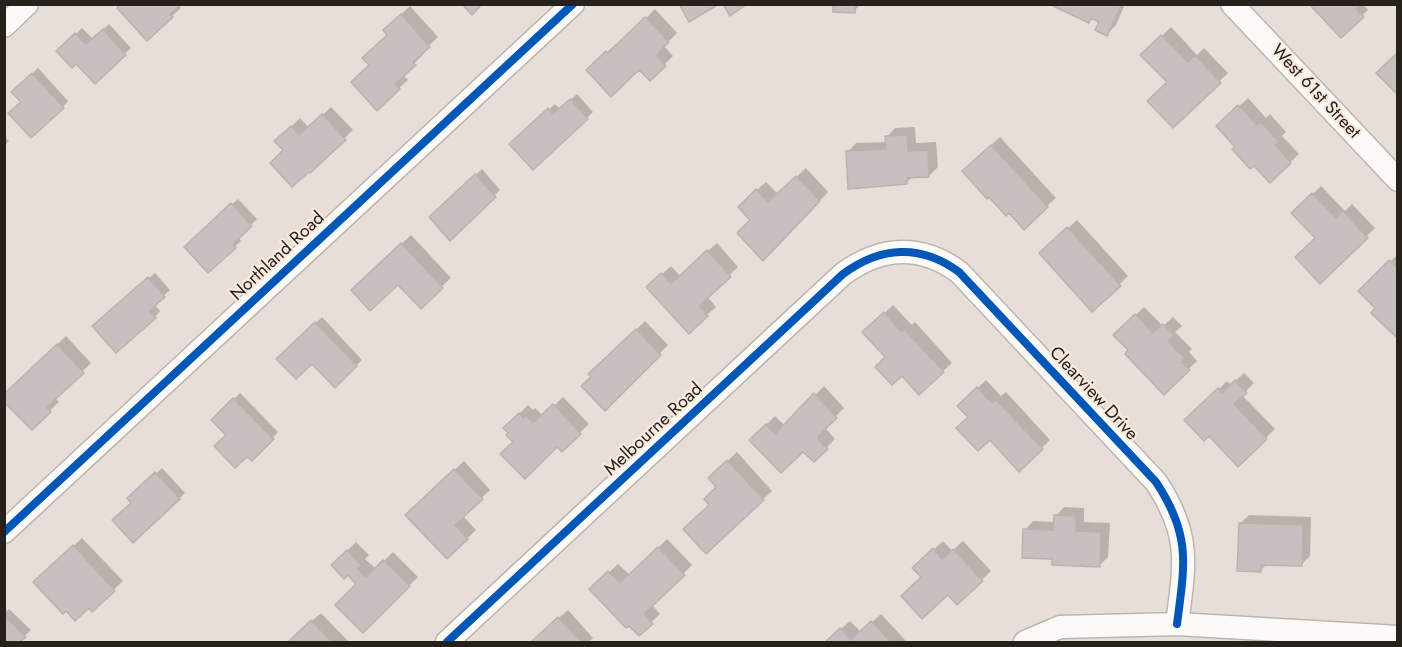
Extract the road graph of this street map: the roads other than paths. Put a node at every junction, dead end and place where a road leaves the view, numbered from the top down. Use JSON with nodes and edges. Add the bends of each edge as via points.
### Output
{"nodes":[{"id":1,"x":27,"y":4,"type":"edge"},
{"id":2,"x":573,"y":4,"type":"edge"},
{"id":3,"x":1232,"y":4,"type":"edge"},
{"id":4,"x":4,"y":26,"type":"edge"},
{"id":5,"x":1398,"y":180,"type":"edge"},
{"id":6,"x":888,"y":252,"type":"joint"},
{"id":7,"x":4,"y":531,"type":"edge"},
{"id":8,"x":1178,"y":624,"type":"junction"},
{"id":9,"x":1398,"y":637,"type":"edge"},
{"id":10,"x":447,"y":642,"type":"edge"},
{"id":11,"x":1025,"y":642,"type":"edge"}],
"edges":[{"from":1,"to":4,"type":"street"},
{"from":2,"to":7,"type":"street","name":"Northland Road"},
{"from":3,"to":5,"type":"street","name":"West 61st Street"},
{"from":6,"to":8,"type":"street","name":"Clearview Drive","via":[[930,256],[959,272],[1156,482],[1169,501],[1181,535],[1184,570]]},
{"from":6,"to":10,"type":"street","name":"Melbourne Road","via":[[868,258],[843,274]]},
{"from":8,"to":9,"type":"street"},
{"from":8,"to":11,"type":"street","via":[[1060,627]]}]}
